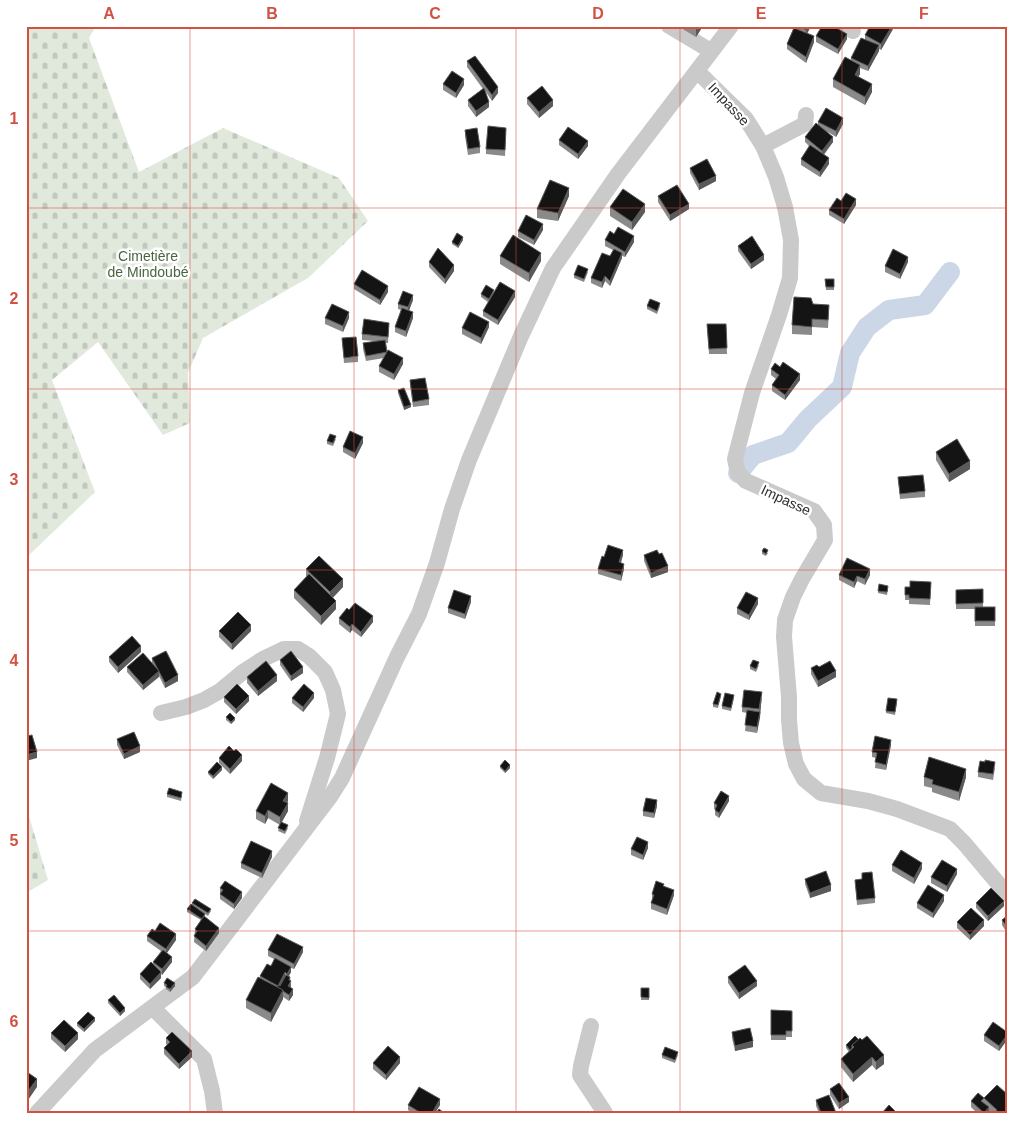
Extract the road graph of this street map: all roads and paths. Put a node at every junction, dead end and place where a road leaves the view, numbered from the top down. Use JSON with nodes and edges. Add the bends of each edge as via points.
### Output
{"nodes":[{"id":1,"x":669,"y":26,"type":"edge"},
{"id":2,"x":731,"y":26,"type":"edge"},
{"id":3,"x":712,"y":51,"type":"junction"},
{"id":4,"x":697,"y":71,"type":"junction"},
{"id":5,"x":806,"y":115,"type":"dead end"},
{"id":6,"x":763,"y":146,"type":"junction"},
{"id":7,"x":161,"y":714,"type":"dead end"},
{"id":8,"x":303,"y":833,"type":"junction"},
{"id":9,"x":1007,"y":894,"type":"edge"},
{"id":10,"x":153,"y":1008,"type":"junction"},
{"id":11,"x":591,"y":1026,"type":"dead end"},
{"id":12,"x":37,"y":1113,"type":"edge"},
{"id":13,"x":215,"y":1113,"type":"edge"},
{"id":14,"x":605,"y":1113,"type":"edge"}],
"edges":[{"from":1,"to":3,"type":"street"},
{"from":2,"to":3,"type":"street"},
{"from":3,"to":4,"type":"street"},
{"from":4,"to":6,"type":"street","name":"Impasse","via":[[746,119]]},
{"from":4,"to":8,"type":"street","via":[[618,174],[553,268],[469,460],[419,614],[342,778]]},
{"from":5,"to":6,"type":"street","via":[[805,124]]},
{"from":6,"to":9,"type":"street","name":"Impasse","via":[[785,207],[791,240],[790,278],[752,393],[735,459],[738,473],[746,481],[814,511],[824,525],[825,540],[802,579],[785,620],[789,720],[796,764],[804,779],[821,793],[897,809],[950,830]]},
{"from":7,"to":8,"type":"street","via":[[204,700],[263,659],[284,649],[298,650],[309,656],[325,672],[338,714],[328,758]]},
{"from":8,"to":10,"type":"street","via":[[193,977]]},
{"from":10,"to":12,"type":"street","via":[[95,1050]]},
{"from":10,"to":13,"type":"street","via":[[204,1059]]},
{"from":11,"to":14,"type":"street","via":[[580,1075]]}]}
